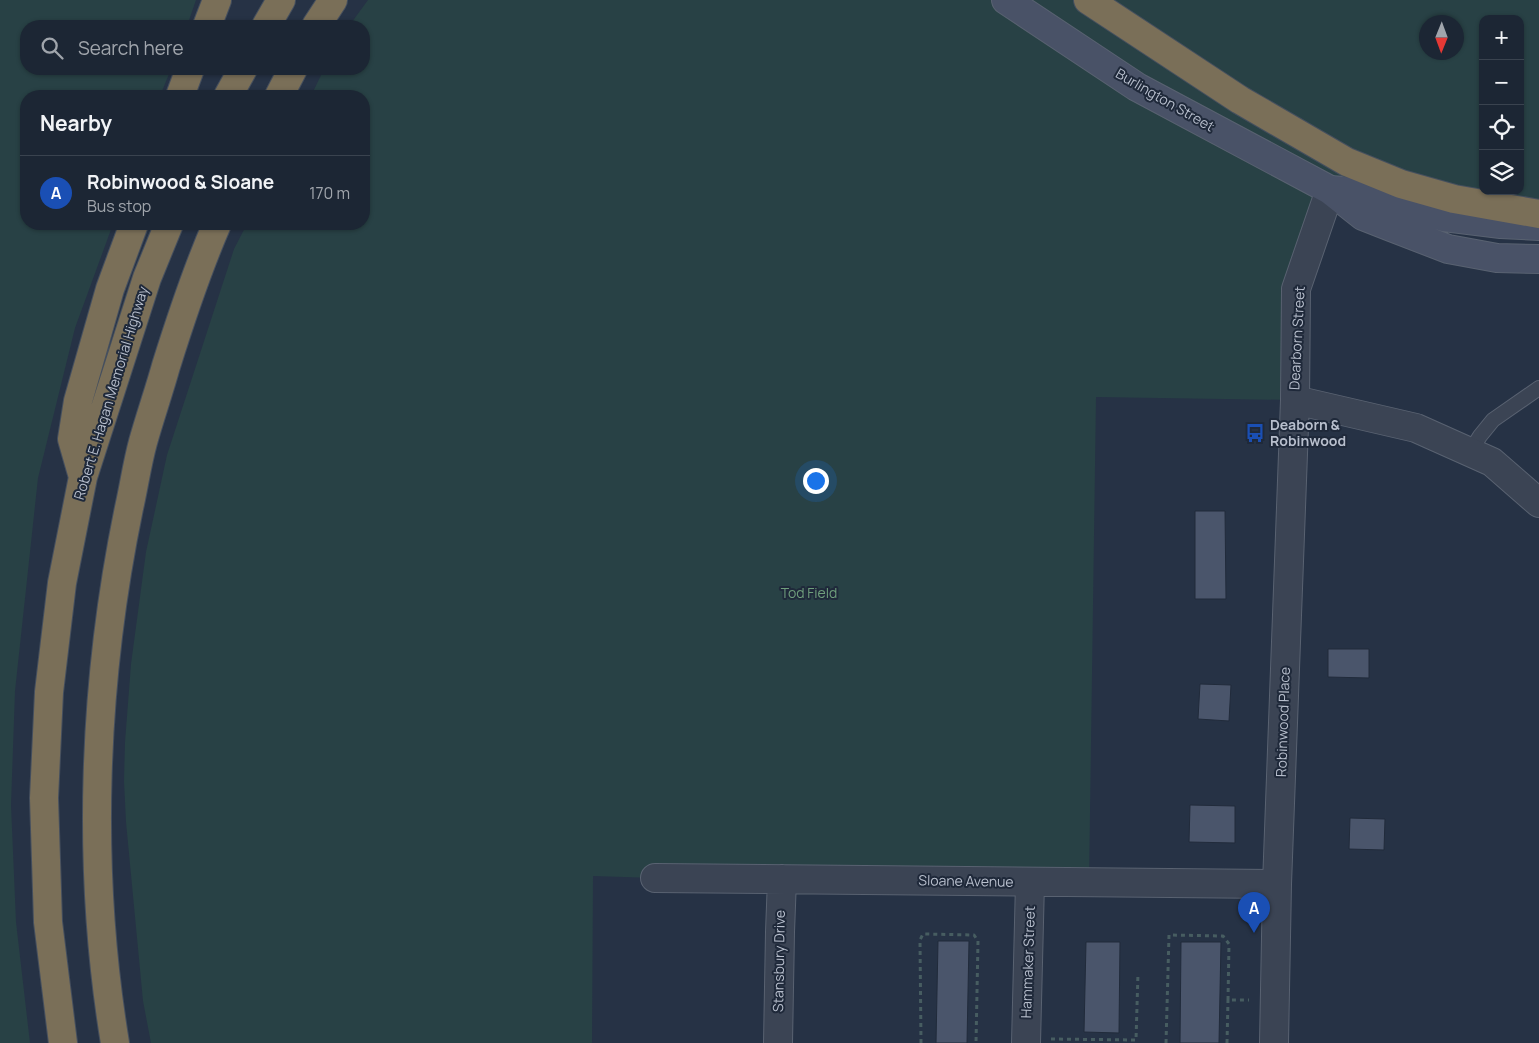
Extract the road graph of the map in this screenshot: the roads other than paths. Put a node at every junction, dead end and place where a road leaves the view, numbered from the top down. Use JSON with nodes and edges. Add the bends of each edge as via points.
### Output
{"nodes":[{"id":1,"x":217,"y":0,"type":"edge"},
{"id":2,"x":281,"y":0,"type":"edge"},
{"id":3,"x":333,"y":0,"type":"edge"},
{"id":4,"x":1006,"y":0,"type":"edge"},
{"id":5,"x":1088,"y":0,"type":"edge"},
{"id":6,"x":209,"y":20,"type":"edge"},
{"id":7,"x":269,"y":20,"type":"edge"},
{"id":8,"x":320,"y":20,"type":"edge"},
{"id":9,"x":188,"y":75,"type":"edge"},
{"id":10,"x":240,"y":75,"type":"edge"},
{"id":11,"x":290,"y":75,"type":"edge"},
{"id":12,"x":182,"y":90,"type":"edge"},
{"id":13,"x":231,"y":90,"type":"edge"},
{"id":14,"x":282,"y":90,"type":"edge"},
{"id":15,"x":1330,"y":190,"type":"junction"},
{"id":16,"x":1539,"y":214,"type":"edge"},
{"id":17,"x":1539,"y":226,"type":"edge"},
{"id":18,"x":132,"y":230,"type":"edge"},
{"id":19,"x":167,"y":230,"type":"edge"},
{"id":20,"x":215,"y":230,"type":"edge"},
{"id":21,"x":1539,"y":259,"type":"edge"},
{"id":22,"x":1539,"y":388,"type":"edge"},
{"id":23,"x":1294,"y":400,"type":"junction"},
{"id":24,"x":1470,"y":452,"type":"junction"},
{"id":25,"x":83,"y":477,"type":"junction"},
{"id":26,"x":1539,"y":502,"type":"edge"},
{"id":27,"x":655,"y":878,"type":"dead end"},
{"id":28,"x":782,"y":879,"type":"junction"},
{"id":29,"x":1030,"y":882,"type":"junction"},
{"id":30,"x":1277,"y":884,"type":"junction"},
{"id":31,"x":1026,"y":1041,"type":"edge"},
{"id":32,"x":63,"y":1043,"type":"edge"},
{"id":33,"x":115,"y":1043,"type":"edge"},
{"id":34,"x":778,"y":1043,"type":"edge"},
{"id":35,"x":1274,"y":1043,"type":"edge"}],
"edges":[{"from":1,"to":6,"type":"highway"},
{"from":2,"to":7,"type":"highway"},
{"from":3,"to":8,"type":"highway"},
{"from":4,"to":15,"type":"street","name":"Burlington Street","via":[[1138,87]]},
{"from":5,"to":16,"type":"highway","via":[[1240,100],[1347,162],[1401,184],[1454,199]]},
{"from":9,"to":12,"type":"highway"},
{"from":10,"to":13,"type":"highway"},
{"from":11,"to":14,"type":"highway"},
{"from":15,"to":17,"type":"street","name":"Burlington Street","via":[[1372,194],[1444,217]]},
{"from":15,"to":21,"type":"street","name":"Burlington Street","via":[[1363,216],[1448,249],[1498,258]]},
{"from":15,"to":23,"type":"street","name":"Dearborn Street","via":[[1296,289]]},
{"from":18,"to":25,"type":"highway","via":[[110,289],[78,401],[72,439]]},
{"from":19,"to":25,"type":"highway","name":"Robert E. Hagan Memorial Highway","via":[[147,278]]},
{"from":20,"to":33,"type":"highway","via":[[186,304],[143,443],[120,554],[104,663],[97,821],[100,911]]},
{"from":22,"to":24,"type":"lane","via":[[1493,420]]},
{"from":23,"to":24,"type":"street","name":"Dearborn Street","via":[[1416,428]]},
{"from":23,"to":30,"type":"street","name":"Robinwood Place"},
{"from":24,"to":26,"type":"street","name":"Dearborn Street","via":[[1492,462]]},
{"from":25,"to":32,"type":"highway","name":"Robert E. Hagan Memorial Highway","via":[[62,583],[49,692],[44,798],[48,922]]},
{"from":27,"to":28,"type":"street","name":"Sloane Avenue"},
{"from":28,"to":29,"type":"street","name":"Sloane Avenue"},
{"from":28,"to":34,"type":"street","name":"Stansbury Drive"},
{"from":29,"to":30,"type":"street","name":"Sloane Avenue"},
{"from":29,"to":31,"type":"street","name":"Hammaker Street"},
{"from":30,"to":35,"type":"street","name":"Robinwood Place"}]}
